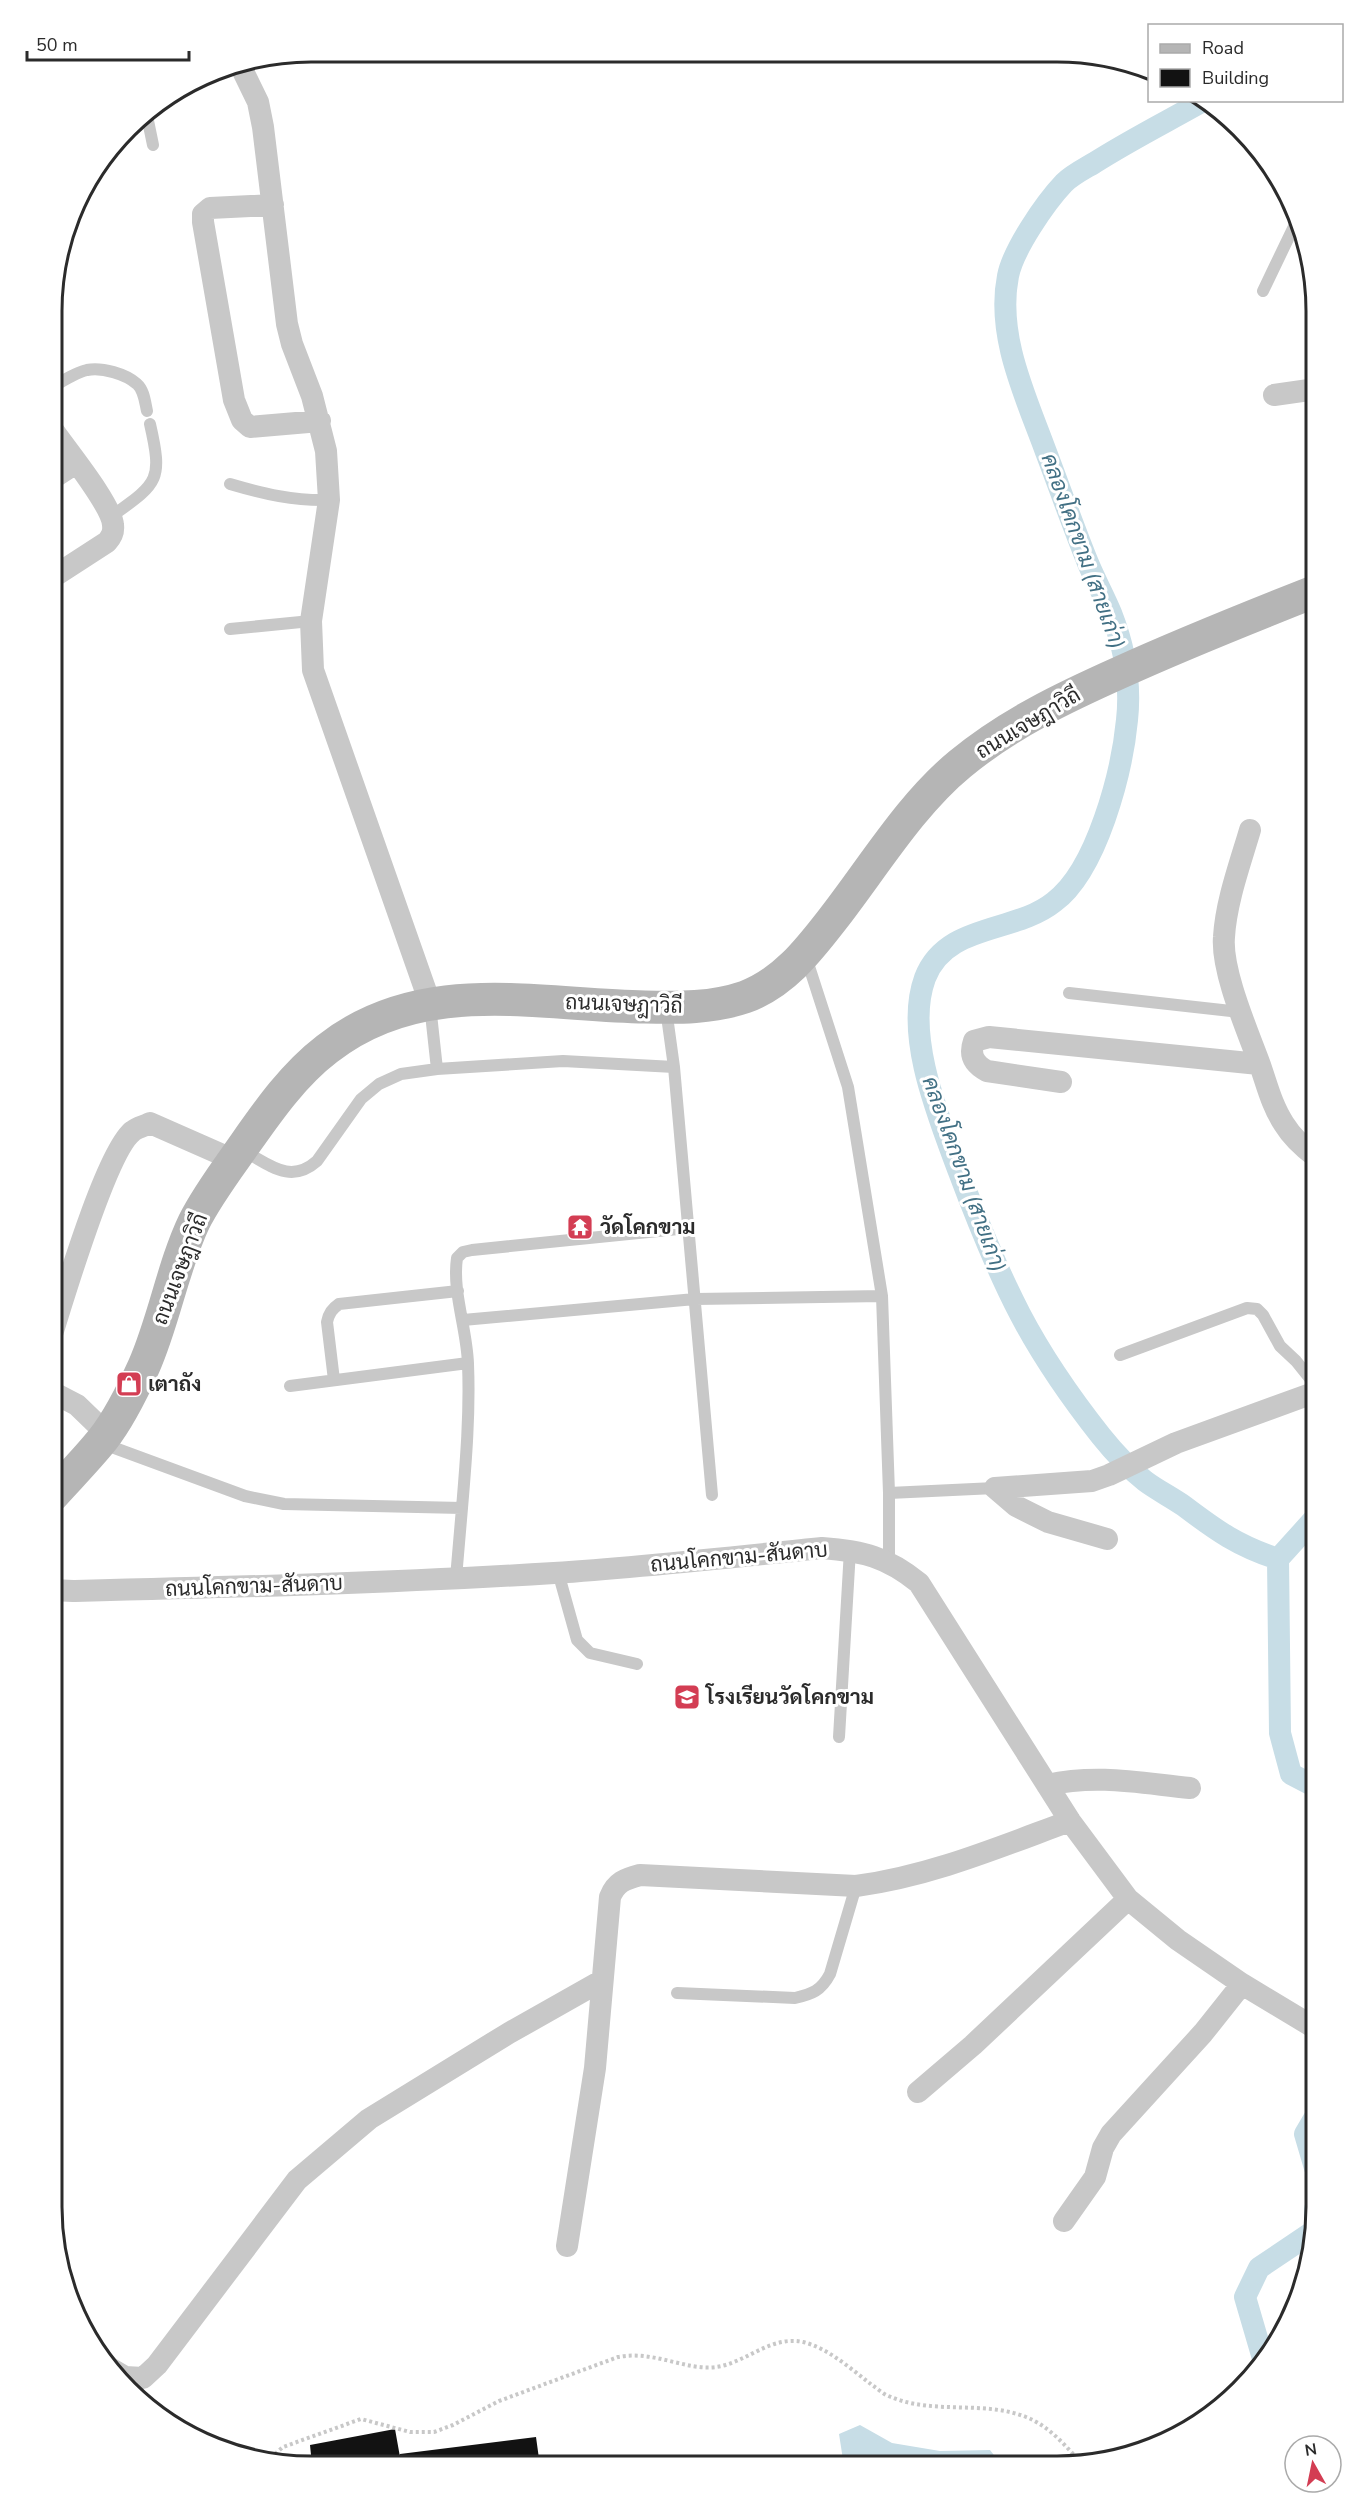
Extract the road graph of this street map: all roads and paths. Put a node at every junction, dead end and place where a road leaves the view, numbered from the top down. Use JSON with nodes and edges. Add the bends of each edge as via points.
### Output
{"nodes":[{"id":1,"x":243,"y":71,"type":"edge"},
{"id":2,"x":148,"y":121,"type":"edge"},
{"id":3,"x":153,"y":145,"type":"dead end"},
{"id":4,"x":273,"y":205,"type":"junction"},
{"id":5,"x":1292,"y":230,"type":"edge"},
{"id":6,"x":1263,"y":291,"type":"dead end"},
{"id":7,"x":62,"y":382,"type":"edge"},
{"id":8,"x":1306,"y":390,"type":"edge"},
{"id":9,"x":1274,"y":395,"type":"dead end"},
{"id":10,"x":147,"y":411,"type":"dead end"},
{"id":11,"x":320,"y":421,"type":"junction"},
{"id":12,"x":150,"y":424,"type":"dead end"},
{"id":13,"x":62,"y":443,"type":"edge"},
{"id":14,"x":76,"y":462,"type":"junction"},
{"id":15,"x":62,"y":472,"type":"edge"},
{"id":16,"x":230,"y":484,"type":"dead end"},
{"id":17,"x":329,"y":500,"type":"junction"},
{"id":18,"x":112,"y":516,"type":"junction"},
{"id":19,"x":62,"y":572,"type":"edge"},
{"id":20,"x":1306,"y":595,"type":"edge"},
{"id":21,"x":311,"y":621,"type":"junction"},
{"id":22,"x":230,"y":629,"type":"dead end"},
{"id":23,"x":1250,"y":830,"type":"dead end"},
{"id":24,"x":806,"y":954,"type":"junction"},
{"id":25,"x":1069,"y":993,"type":"dead end"},
{"id":26,"x":430,"y":1003,"type":"junction"},
{"id":27,"x":666,"y":1007,"type":"junction"},
{"id":28,"x":1240,"y":1012,"type":"junction"},
{"id":29,"x":1259,"y":1064,"type":"junction"},
{"id":30,"x":674,"y":1067,"type":"junction"},
{"id":31,"x":437,"y":1069,"type":"junction"},
{"id":32,"x":1061,"y":1082,"type":"dead end"},
{"id":33,"x":1306,"y":1150,"type":"edge"},
{"id":34,"x":237,"y":1155,"type":"junction"},
{"id":35,"x":688,"y":1228,"type":"junction"},
{"id":36,"x":458,"y":1291,"type":"junction"},
{"id":37,"x":882,"y":1296,"type":"junction"},
{"id":38,"x":695,"y":1299,"type":"junction"},
{"id":39,"x":62,"y":1304,"type":"edge"},
{"id":40,"x":463,"y":1320,"type":"junction"},
{"id":41,"x":1120,"y":1355,"type":"dead end"},
{"id":42,"x":468,"y":1363,"type":"junction"},
{"id":43,"x":1306,"y":1374,"type":"edge"},
{"id":44,"x":334,"y":1380,"type":"junction"},
{"id":45,"x":290,"y":1386,"type":"dead end"},
{"id":46,"x":1306,"y":1396,"type":"edge"},
{"id":47,"x":62,"y":1397,"type":"edge"},
{"id":48,"x":104,"y":1438,"type":"junction"},
{"id":49,"x":62,"y":1485,"type":"edge"},
{"id":50,"x":995,"y":1488,"type":"junction"},
{"id":51,"x":890,"y":1493,"type":"junction"},
{"id":52,"x":712,"y":1495,"type":"dead end"},
{"id":53,"x":462,"y":1508,"type":"junction"},
{"id":54,"x":1107,"y":1539,"type":"dead end"},
{"id":55,"x":850,"y":1550,"type":"junction"},
{"id":56,"x":889,"y":1562,"type":"junction"},
{"id":57,"x":558,"y":1572,"type":"junction"},
{"id":58,"x":456,"y":1578,"type":"junction"},
{"id":59,"x":62,"y":1590,"type":"edge"},
{"id":60,"x":637,"y":1664,"type":"dead end"},
{"id":61,"x":839,"y":1737,"type":"dead end"},
{"id":62,"x":1047,"y":1785,"type":"junction"},
{"id":63,"x":1190,"y":1788,"type":"dead end"},
{"id":64,"x":1070,"y":1821,"type":"junction"},
{"id":65,"x":856,"y":1886,"type":"junction"},
{"id":66,"x":1128,"y":1899,"type":"junction"},
{"id":67,"x":602,"y":1981,"type":"junction"},
{"id":68,"x":1242,"y":1984,"type":"junction"},
{"id":69,"x":677,"y":1993,"type":"dead end"},
{"id":70,"x":1306,"y":2022,"type":"edge"},
{"id":71,"x":918,"y":2092,"type":"dead end"},
{"id":72,"x":1064,"y":2221,"type":"dead end"},
{"id":73,"x":567,"y":2246,"type":"dead end"},
{"id":74,"x":128,"y":2377,"type":"edge"},
{"id":75,"x":275,"y":2454,"type":"edge"},
{"id":76,"x":1075,"y":2456,"type":"edge"}],
"edges":[{"from":1,"to":4,"type":"street","via":[[258,102]]},
{"from":2,"to":3,"type":"lane"},
{"from":4,"to":11,"type":"street","via":[[287,324]]},
{"from":4,"to":11,"type":"street","via":[[210,208],[203,214],[234,400],[242,420],[250,427]]},
{"from":5,"to":6,"type":"lane"},
{"from":7,"to":10,"type":"lane","via":[[90,369],[111,372],[138,384]]},
{"from":8,"to":9,"type":"street"},
{"from":11,"to":17,"type":"street"},
{"from":12,"to":18,"type":"lane","via":[[158,459],[156,477],[147,491]]},
{"from":13,"to":14,"type":"street"},
{"from":14,"to":15,"type":"street"},
{"from":14,"to":18,"type":"street"},
{"from":16,"to":17,"type":"lane","via":[[303,501]]},
{"from":17,"to":21,"type":"street"},
{"from":18,"to":19,"type":"street","via":[[112,535],[107,542]]},
{"from":20,"to":24,"type":"street","name":"ถนนเจษฎาวิถี","via":[[1063,698],[958,765],[928,797]]},
{"from":21,"to":22,"type":"lane"},
{"from":21,"to":26,"type":"street","via":[[317,687]]},
{"from":23,"to":28,"type":"street","via":[[1224,937]]},
{"from":24,"to":27,"type":"street","name":"ถนนเจษฎาวิถี","via":[[777,980],[747,996],[719,1003]]},
{"from":24,"to":37,"type":"lane","via":[[848,1087]]},
{"from":25,"to":28,"type":"lane"},
{"from":26,"to":27,"type":"street","name":"ถนนเจษฎาวิถี","via":[[504,998]]},
{"from":26,"to":31,"type":"lane"},
{"from":26,"to":34,"type":"street","name":"ถนนเจษฎาวิถี","via":[[367,1025],[327,1048],[292,1082]]},
{"from":27,"to":30,"type":"lane"},
{"from":28,"to":29,"type":"street"},
{"from":29,"to":32,"type":"street","via":[[989,1037],[974,1041],[971,1048],[972,1058],[987,1071]]},
{"from":29,"to":33,"type":"street","via":[[1275,1109]]},
{"from":30,"to":31,"type":"lane","via":[[563,1060]]},
{"from":30,"to":35,"type":"lane"},
{"from":31,"to":34,"type":"lane","via":[[401,1074],[379,1084],[361,1099],[318,1161],[308,1169],[285,1172]]},
{"from":34,"to":39,"type":"street","via":[[150,1123],[133,1131],[111,1166]]},
{"from":34,"to":48,"type":"street","name":"ถนนเจษฎาวิถี","via":[[193,1224],[144,1367]]},
{"from":35,"to":36,"type":"lane","via":[[463,1252],[457,1258]]},
{"from":35,"to":38,"type":"lane"},
{"from":36,"to":40,"type":"lane"},
{"from":36,"to":44,"type":"lane","via":[[339,1304],[333,1308],[327,1322]]},
{"from":37,"to":38,"type":"lane"},
{"from":37,"to":51,"type":"lane"},
{"from":38,"to":40,"type":"lane"},
{"from":38,"to":52,"type":"lane"},
{"from":40,"to":42,"type":"lane"},
{"from":41,"to":43,"type":"lane","via":[[1247,1308],[1257,1309],[1263,1315],[1280,1346]]},
{"from":42,"to":44,"type":"lane"},
{"from":42,"to":53,"type":"lane"},
{"from":44,"to":45,"type":"lane"},
{"from":46,"to":50,"type":"street","via":[[1176,1443],[1092,1481]]},
{"from":47,"to":48,"type":"street","via":[[77,1405]]},
{"from":48,"to":49,"type":"street","name":"ถนนเจษฎาวิถี"},
{"from":48,"to":53,"type":"lane","via":[[245,1496],[284,1504]]},
{"from":50,"to":51,"type":"lane"},
{"from":50,"to":54,"type":"street","via":[[1016,1506],[1048,1522]]},
{"from":51,"to":56,"type":"lane"},
{"from":53,"to":58,"type":"lane"},
{"from":55,"to":56,"type":"street","name":"ถนนโคกขาม-สันดาบ"},
{"from":55,"to":57,"type":"street","name":"ถนนโคกขาม-สันดาบ","via":[[822,1548]]},
{"from":55,"to":61,"type":"lane"},
{"from":56,"to":62,"type":"street","name":"ถนนโคกขาม-สันดาบ","via":[[919,1583]]},
{"from":57,"to":58,"type":"street","name":"ถนนโคกขาม-สันดาบ"},
{"from":57,"to":60,"type":"lane","via":[[577,1640],[590,1653]]},
{"from":58,"to":59,"type":"street","name":"ถนนโคกขาม-สันดาบ"},
{"from":62,"to":63,"type":"street","via":[[1100,1778]]},
{"from":62,"to":64,"type":"street","name":"ถนนโคกขาม-สันดาบ"},
{"from":64,"to":65,"type":"street","via":[[918,1875]]},
{"from":64,"to":66,"type":"street","name":"ถนนโคกขาม-สันดาบ"},
{"from":65,"to":67,"type":"street","via":[[640,1875],[624,1879],[610,1897]]},
{"from":65,"to":69,"type":"lane","via":[[830,1974],[823,1987],[812,1994],[795,1998]]},
{"from":66,"to":68,"type":"street","name":"ถนนโคกขาม-สันดาบ"},
{"from":66,"to":71,"type":"street"},
{"from":67,"to":73,"type":"street","via":[[595,2068]]},
{"from":67,"to":74,"type":"street","via":[[369,2119],[297,2180],[157,2365],[142,2378]]},
{"from":68,"to":70,"type":"street","name":"ถนนโคกขาม-สันดาบ"},
{"from":68,"to":72,"type":"street","via":[[1111,2134],[1095,2177]]},
{"from":75,"to":76,"type":"path","via":[[283,2447],[361,2419],[410,2432],[434,2432],[499,2401],[618,2357],[634,2354],[714,2367],[736,2362],[780,2342],[802,2342],[823,2350],[889,2397],[920,2406],[989,2410],[1025,2417],[1053,2433]]}]}
